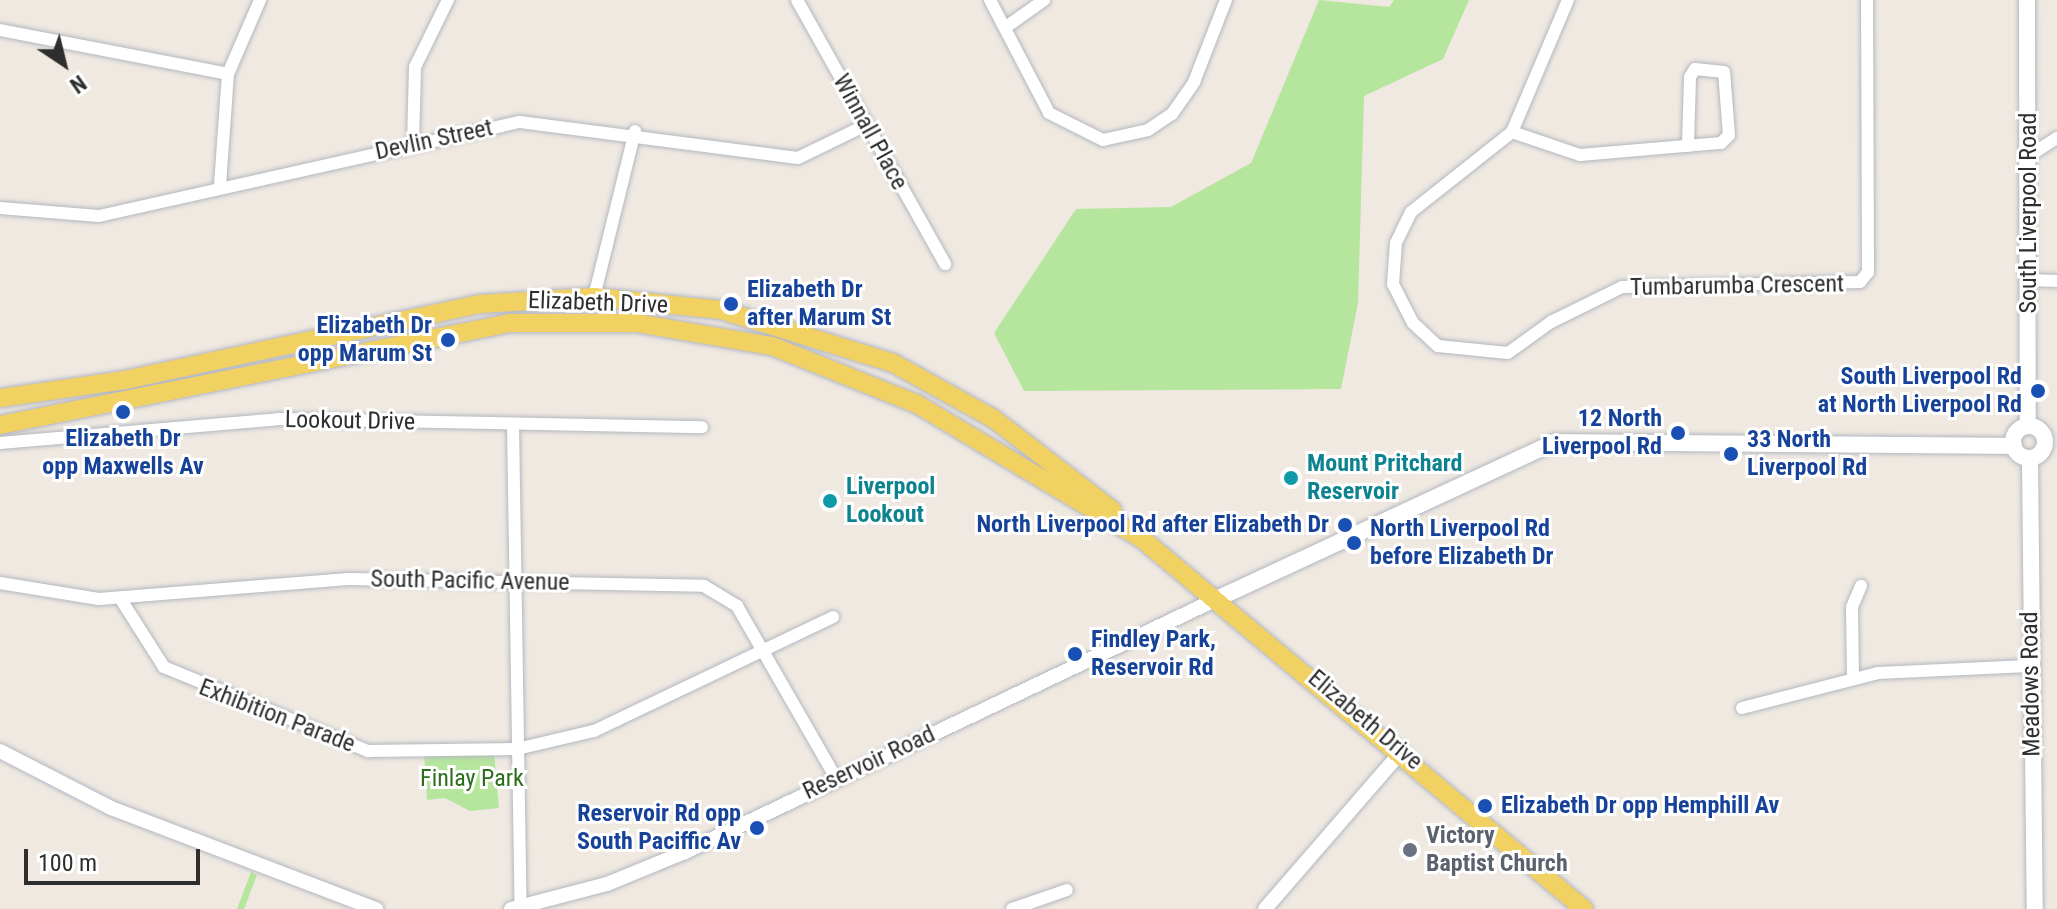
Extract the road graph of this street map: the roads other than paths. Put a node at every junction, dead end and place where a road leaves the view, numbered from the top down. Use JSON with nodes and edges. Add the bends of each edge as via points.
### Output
{"nodes":[{"id":1,"x":260,"y":0,"type":"edge"},
{"id":2,"x":448,"y":0,"type":"edge"},
{"id":3,"x":797,"y":0,"type":"edge"},
{"id":4,"x":990,"y":0,"type":"edge"},
{"id":5,"x":1044,"y":0,"type":"edge"},
{"id":6,"x":1226,"y":0,"type":"edge"},
{"id":7,"x":1568,"y":0,"type":"edge"},
{"id":8,"x":1867,"y":0,"type":"edge"},
{"id":9,"x":2027,"y":0,"type":"edge"},
{"id":10,"x":1006,"y":27,"type":"junction"},
{"id":11,"x":0,"y":30,"type":"edge"},
{"id":12,"x":228,"y":74,"type":"junction"},
{"id":13,"x":864,"y":126,"type":"junction"},
{"id":14,"x":635,"y":131,"type":"junction"},
{"id":15,"x":1512,"y":132,"type":"junction"},
{"id":16,"x":2057,"y":138,"type":"edge"},
{"id":17,"x":413,"y":144,"type":"junction"},
{"id":18,"x":1688,"y":146,"type":"junction"},
{"id":19,"x":2029,"y":156,"type":"junction"},
{"id":20,"x":220,"y":185,"type":"junction"},
{"id":21,"x":0,"y":208,"type":"edge"},
{"id":22,"x":945,"y":264,"type":"dead end"},
{"id":23,"x":2030,"y":280,"type":"junction"},
{"id":24,"x":2057,"y":281,"type":"edge"},
{"id":25,"x":594,"y":297,"type":"junction"},
{"id":26,"x":0,"y":398,"type":"edge"},
{"id":27,"x":513,"y":424,"type":"junction"},
{"id":28,"x":0,"y":425,"type":"edge"},
{"id":29,"x":2028,"y":426,"type":"junction"},
{"id":30,"x":702,"y":427,"type":"dead end"},
{"id":31,"x":2051,"y":438,"type":"edge"},
{"id":32,"x":0,"y":443,"type":"edge"},
{"id":33,"x":2014,"y":446,"type":"junction"},
{"id":34,"x":2030,"y":459,"type":"junction"},
{"id":35,"x":1141,"y":538,"type":"junction"},
{"id":36,"x":0,"y":583,"type":"edge"},
{"id":37,"x":514,"y":583,"type":"junction"},
{"id":38,"x":1861,"y":586,"type":"dead end"},
{"id":39,"x":120,"y":598,"type":"junction"},
{"id":40,"x":1219,"y":598,"type":"junction"},
{"id":41,"x":833,"y":617,"type":"dead end"},
{"id":42,"x":763,"y":650,"type":"junction"},
{"id":43,"x":2029,"y":666,"type":"junction"},
{"id":44,"x":1853,"y":678,"type":"junction"},
{"id":45,"x":1742,"y":708,"type":"dead end"},
{"id":46,"x":517,"y":749,"type":"junction"},
{"id":47,"x":0,"y":751,"type":"edge"},
{"id":48,"x":1402,"y":751,"type":"junction"},
{"id":49,"x":836,"y":778,"type":"junction"},
{"id":50,"x":1067,"y":890,"type":"dead end"},
{"id":51,"x":516,"y":908,"type":"edge"},
{"id":52,"x":376,"y":909,"type":"edge"},
{"id":53,"x":1012,"y":909,"type":"edge"},
{"id":54,"x":1265,"y":909,"type":"edge"},
{"id":55,"x":1584,"y":909,"type":"edge"},
{"id":56,"x":2035,"y":909,"type":"edge"}],
"edges":[{"from":1,"to":12,"type":"street"},
{"from":2,"to":17,"type":"street","via":[[415,67]]},
{"from":3,"to":13,"type":"street","name":"Winnall Place"},
{"from":4,"to":10,"type":"street"},
{"from":5,"to":10,"type":"street"},
{"from":6,"to":10,"type":"street","via":[[1194,82],[1172,114],[1112,139],[1080,135],[1049,113]]},
{"from":7,"to":15,"type":"street","name":"Tumbarumba Crescent"},
{"from":8,"to":15,"type":"street","name":"Tumbarumba Crescent","via":[[1868,272],[1860,282],[1622,287],[1551,322],[1508,353],[1438,346],[1413,323],[1393,284],[1396,243],[1411,212]]},
{"from":9,"to":19,"type":"main road","name":"South Liverpool Road"},
{"from":11,"to":12,"type":"street"},
{"from":12,"to":20,"type":"street"},
{"from":13,"to":14,"type":"street","name":"Devlin Street","via":[[798,158]]},
{"from":13,"to":22,"type":"street","name":"Winnall Place"},
{"from":14,"to":17,"type":"street","name":"Devlin Street","via":[[520,122]]},
{"from":14,"to":25,"type":"street"},
{"from":15,"to":18,"type":"street","via":[[1580,155]]},
{"from":16,"to":19,"type":"street"},
{"from":17,"to":20,"type":"street","name":"Devlin Street"},
{"from":18,"to":18,"type":"street","via":[[1729,135],[1724,72],[1695,69],[1690,77]]},
{"from":19,"to":23,"type":"main road","name":"South Liverpool Road"},
{"from":20,"to":21,"type":"street","name":"Devlin Street","via":[[99,216]]},
{"from":23,"to":24,"type":"street"},
{"from":23,"to":29,"type":"main road","name":"South Liverpool Road"},
{"from":25,"to":26,"type":"main road","name":"Elizabeth Drive","via":[[444,309],[125,380]]},
{"from":25,"to":35,"type":"main road","name":"Elizabeth Drive","via":[[721,310],[893,363],[994,419]]},
{"from":27,"to":30,"type":"street","name":"Lookout Drive"},
{"from":27,"to":32,"type":"street","name":"Lookout Drive","via":[[278,419]]},
{"from":27,"to":37,"type":"street"},
{"from":28,"to":35,"type":"main road","name":"Elizabeth Drive","via":[[449,331],[551,321],[636,323],[772,346],[872,382]]},
{"from":29,"to":31,"type":"main road"},
{"from":29,"to":33,"type":"main road","via":[[2016,434]]},
{"from":31,"to":34,"type":"main road"},
{"from":33,"to":34,"type":"main road"},
{"from":33,"to":40,"type":"main road","via":[[1555,442]]},
{"from":34,"to":43,"type":"main road","name":"Meadows Road"},
{"from":35,"to":40,"type":"main road","name":"Elizabeth Drive"},
{"from":36,"to":39,"type":"street","name":"South Pacific Avenue"},
{"from":37,"to":39,"type":"street","name":"South Pacific Avenue","via":[[348,579]]},
{"from":37,"to":42,"type":"street","name":"South Pacific Avenue","via":[[704,586],[737,606]]},
{"from":37,"to":46,"type":"street"},
{"from":38,"to":44,"type":"street","via":[[1852,607]]},
{"from":39,"to":46,"type":"street","name":"Exhibition Parade","via":[[164,667],[207,691],[368,751]]},
{"from":40,"to":48,"type":"main road","name":"Elizabeth Drive"},
{"from":40,"to":49,"type":"street","name":"Reservoir Road"},
{"from":41,"to":42,"type":"street","name":"Exhibition Parade"},
{"from":42,"to":46,"type":"street","name":"Exhibition Parade","via":[[594,731]]},
{"from":42,"to":49,"type":"street","name":"South Pacific Avenue"},
{"from":43,"to":44,"type":"street"},
{"from":43,"to":56,"type":"main road","name":"Meadows Road"},
{"from":44,"to":45,"type":"street"},
{"from":46,"to":51,"type":"street"},
{"from":47,"to":52,"type":"street","via":[[111,808]]},
{"from":48,"to":54,"type":"street"},
{"from":48,"to":55,"type":"main road","name":"Elizabeth Drive"},
{"from":49,"to":51,"type":"street","name":"Reservoir Road","via":[[649,867]]},
{"from":50,"to":53,"type":"street"}]}
